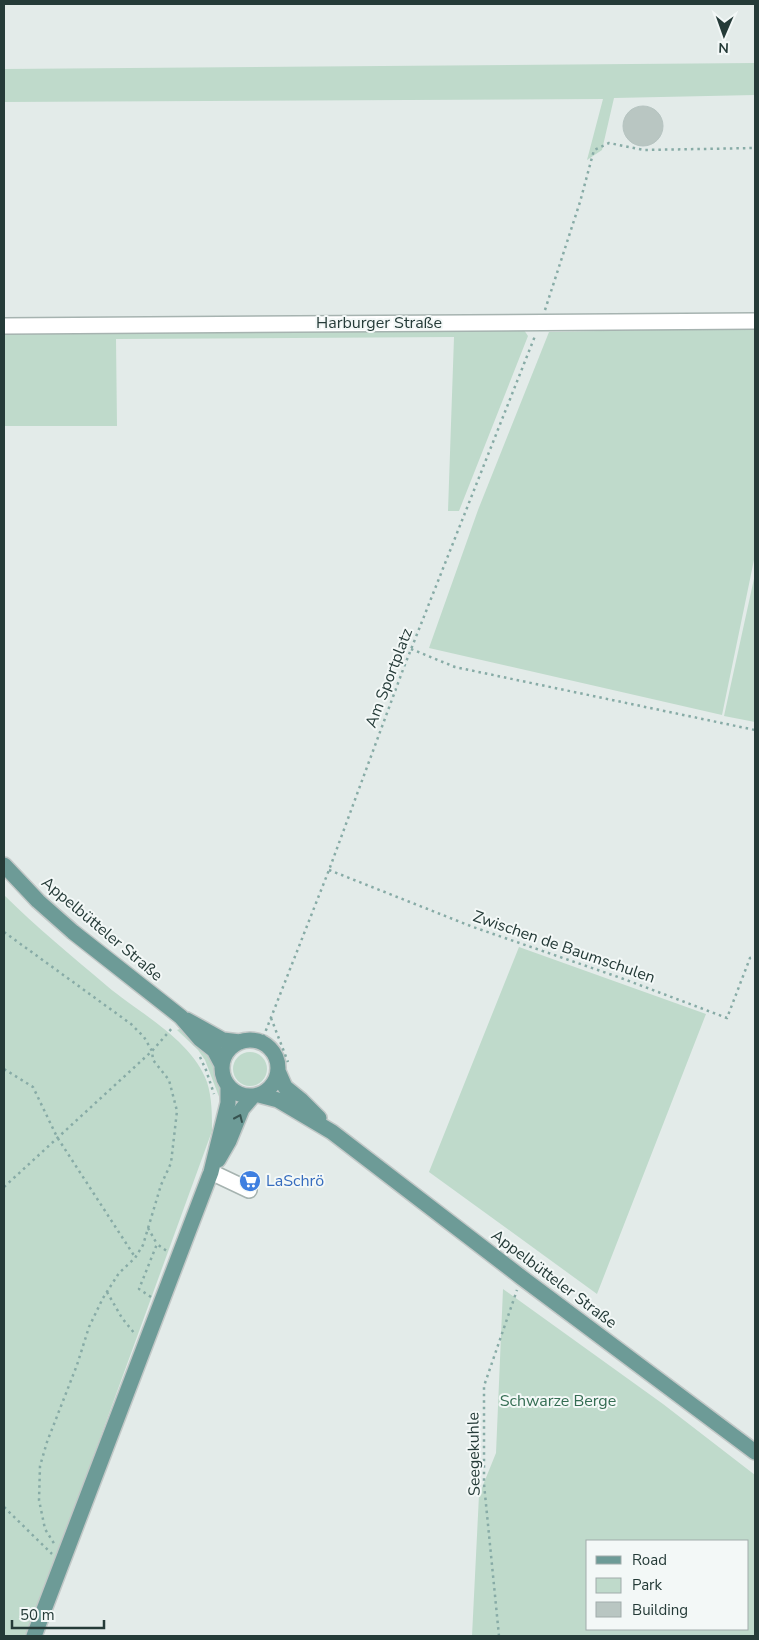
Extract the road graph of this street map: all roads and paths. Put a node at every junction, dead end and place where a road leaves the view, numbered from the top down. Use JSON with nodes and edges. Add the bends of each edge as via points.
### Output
{"nodes":[{"id":1,"x":755,"y":148,"type":"edge"},
{"id":2,"x":542,"y":318,"type":"junction"},
{"id":3,"x":755,"y":321,"type":"edge"},
{"id":4,"x":4,"y":326,"type":"edge"},
{"id":5,"x":411,"y":649,"type":"junction"},
{"id":6,"x":755,"y":730,"type":"edge"},
{"id":7,"x":4,"y":865,"type":"edge"},
{"id":8,"x":329,"y":870,"type":"junction"},
{"id":9,"x":4,"y":932,"type":"edge"},
{"id":10,"x":755,"y":957,"type":"edge"},
{"id":11,"x":270,"y":1017,"type":"junction"},
{"id":12,"x":177,"y":1022,"type":"junction"},
{"id":13,"x":177,"y":1033,"type":"dead end"},
{"id":14,"x":240,"y":1042,"type":"junction"},
{"id":15,"x":261,"y":1042,"type":"junction"},
{"id":16,"x":152,"y":1052,"type":"junction"},
{"id":17,"x":198,"y":1054,"type":"dead end"},
{"id":18,"x":222,"y":1065,"type":"junction"},
{"id":19,"x":4,"y":1068,"type":"edge"},
{"id":20,"x":284,"y":1071,"type":"junction"},
{"id":21,"x":228,"y":1086,"type":"junction"},
{"id":22,"x":256,"y":1096,"type":"junction"},
{"id":23,"x":215,"y":1097,"type":"dead end"},
{"id":24,"x":332,"y":1132,"type":"junction"},
{"id":25,"x":57,"y":1137,"type":"junction"},
{"id":26,"x":211,"y":1172,"type":"junction"},
{"id":27,"x":4,"y":1187,"type":"edge"},
{"id":28,"x":249,"y":1190,"type":"dead end"},
{"id":29,"x":148,"y":1228,"type":"junction"},
{"id":30,"x":157,"y":1244,"type":"junction"},
{"id":31,"x":135,"y":1258,"type":"junction"},
{"id":32,"x":177,"y":1259,"type":"junction"},
{"id":33,"x":521,"y":1277,"type":"junction"},
{"id":34,"x":107,"y":1292,"type":"junction"},
{"id":35,"x":160,"y":1304,"type":"junction"},
{"id":36,"x":144,"y":1346,"type":"junction"},
{"id":37,"x":755,"y":1452,"type":"edge"},
{"id":38,"x":4,"y":1507,"type":"edge"},
{"id":39,"x":60,"y":1558,"type":"junction"},
{"id":40,"x":34,"y":1636,"type":"edge"},
{"id":41,"x":499,"y":1636,"type":"edge"}],
"edges":[{"from":1,"to":2,"type":"path","name":"Am Sportplatz","via":[[644,150],[610,143],[594,150]]},
{"from":2,"to":3,"type":"street","name":"Harburger Straße"},
{"from":2,"to":4,"type":"street","name":"Harburger Straße"},
{"from":2,"to":5,"type":"path","name":"Am Sportplatz"},
{"from":5,"to":6,"type":"path","via":[[455,667]]},
{"from":5,"to":8,"type":"path","name":"Am Sportplatz"},
{"from":7,"to":12,"type":"main road","name":"Appelbütteler Straße","via":[[38,902]]},
{"from":8,"to":10,"type":"path","name":"Zwischen de Baumschulen","via":[[473,927],[726,1018],[750,958]]},
{"from":8,"to":11,"type":"path","name":"Am Sportplatz"},
{"from":9,"to":16,"type":"path","via":[[131,1024],[144,1037]]},
{"from":11,"to":15,"type":"path","name":"Am Sportplatz"},
{"from":11,"to":20,"type":"path"},
{"from":12,"to":13,"type":"path"},
{"from":12,"to":14,"type":"main road","name":"Appelbütteler Straße","via":[[223,1040]]},
{"from":12,"to":16,"type":"path"},
{"from":12,"to":18,"type":"main road","name":"Appelbütteler Straße","via":[[214,1050]]},
{"from":14,"to":15,"type":"main road"},
{"from":14,"to":18,"type":"main road","via":[[228,1051]]},
{"from":15,"to":20,"type":"main road","via":[[274,1054]]},
{"from":16,"to":25,"type":"path"},
{"from":16,"to":29,"type":"path","via":[[153,1060],[169,1080],[177,1111],[171,1163]]},
{"from":17,"to":23,"type":"path"},
{"from":18,"to":21,"type":"main road","via":[[222,1075]]},
{"from":19,"to":25,"type":"path","via":[[33,1086]]},
{"from":20,"to":22,"type":"main road","via":[[269,1090]]},
{"from":20,"to":24,"type":"main road","name":"Appelbütteler Straße","via":[[285,1087]]},
{"from":21,"to":22,"type":"main road","via":[[239,1094]]},
{"from":21,"to":26,"type":"main road","via":[[228,1103]]},
{"from":22,"to":24,"type":"main road","name":"Appelbütteler Straße","via":[[278,1100]]},
{"from":26,"to":22,"type":"main road","one_way":true,"via":[[242,1109]]},
{"from":24,"to":33,"type":"main road","name":"Appelbütteler Straße"},
{"from":25,"to":27,"type":"path"},
{"from":25,"to":31,"type":"path"},
{"from":26,"to":28,"type":"street"},
{"from":26,"to":32,"type":"main road"},
{"from":29,"to":30,"type":"path"},
{"from":29,"to":31,"type":"path","via":[[144,1245]]},
{"from":30,"to":32,"type":"path"},
{"from":30,"to":35,"type":"path","via":[[138,1289]]},
{"from":31,"to":34,"type":"path","via":[[119,1273]]},
{"from":32,"to":35,"type":"main road"},
{"from":33,"to":37,"type":"main road","name":"Appelbütteler Straße"},
{"from":33,"to":41,"type":"path","name":"Seegekuhle","via":[[484,1386],[484,1484]]},
{"from":34,"to":36,"type":"path"},
{"from":34,"to":39,"type":"path","via":[[89,1328],[40,1466],[39,1500],[45,1530]]},
{"from":35,"to":36,"type":"main road"},
{"from":36,"to":39,"type":"main road"},
{"from":38,"to":39,"type":"path"},
{"from":39,"to":40,"type":"main road"}]}
